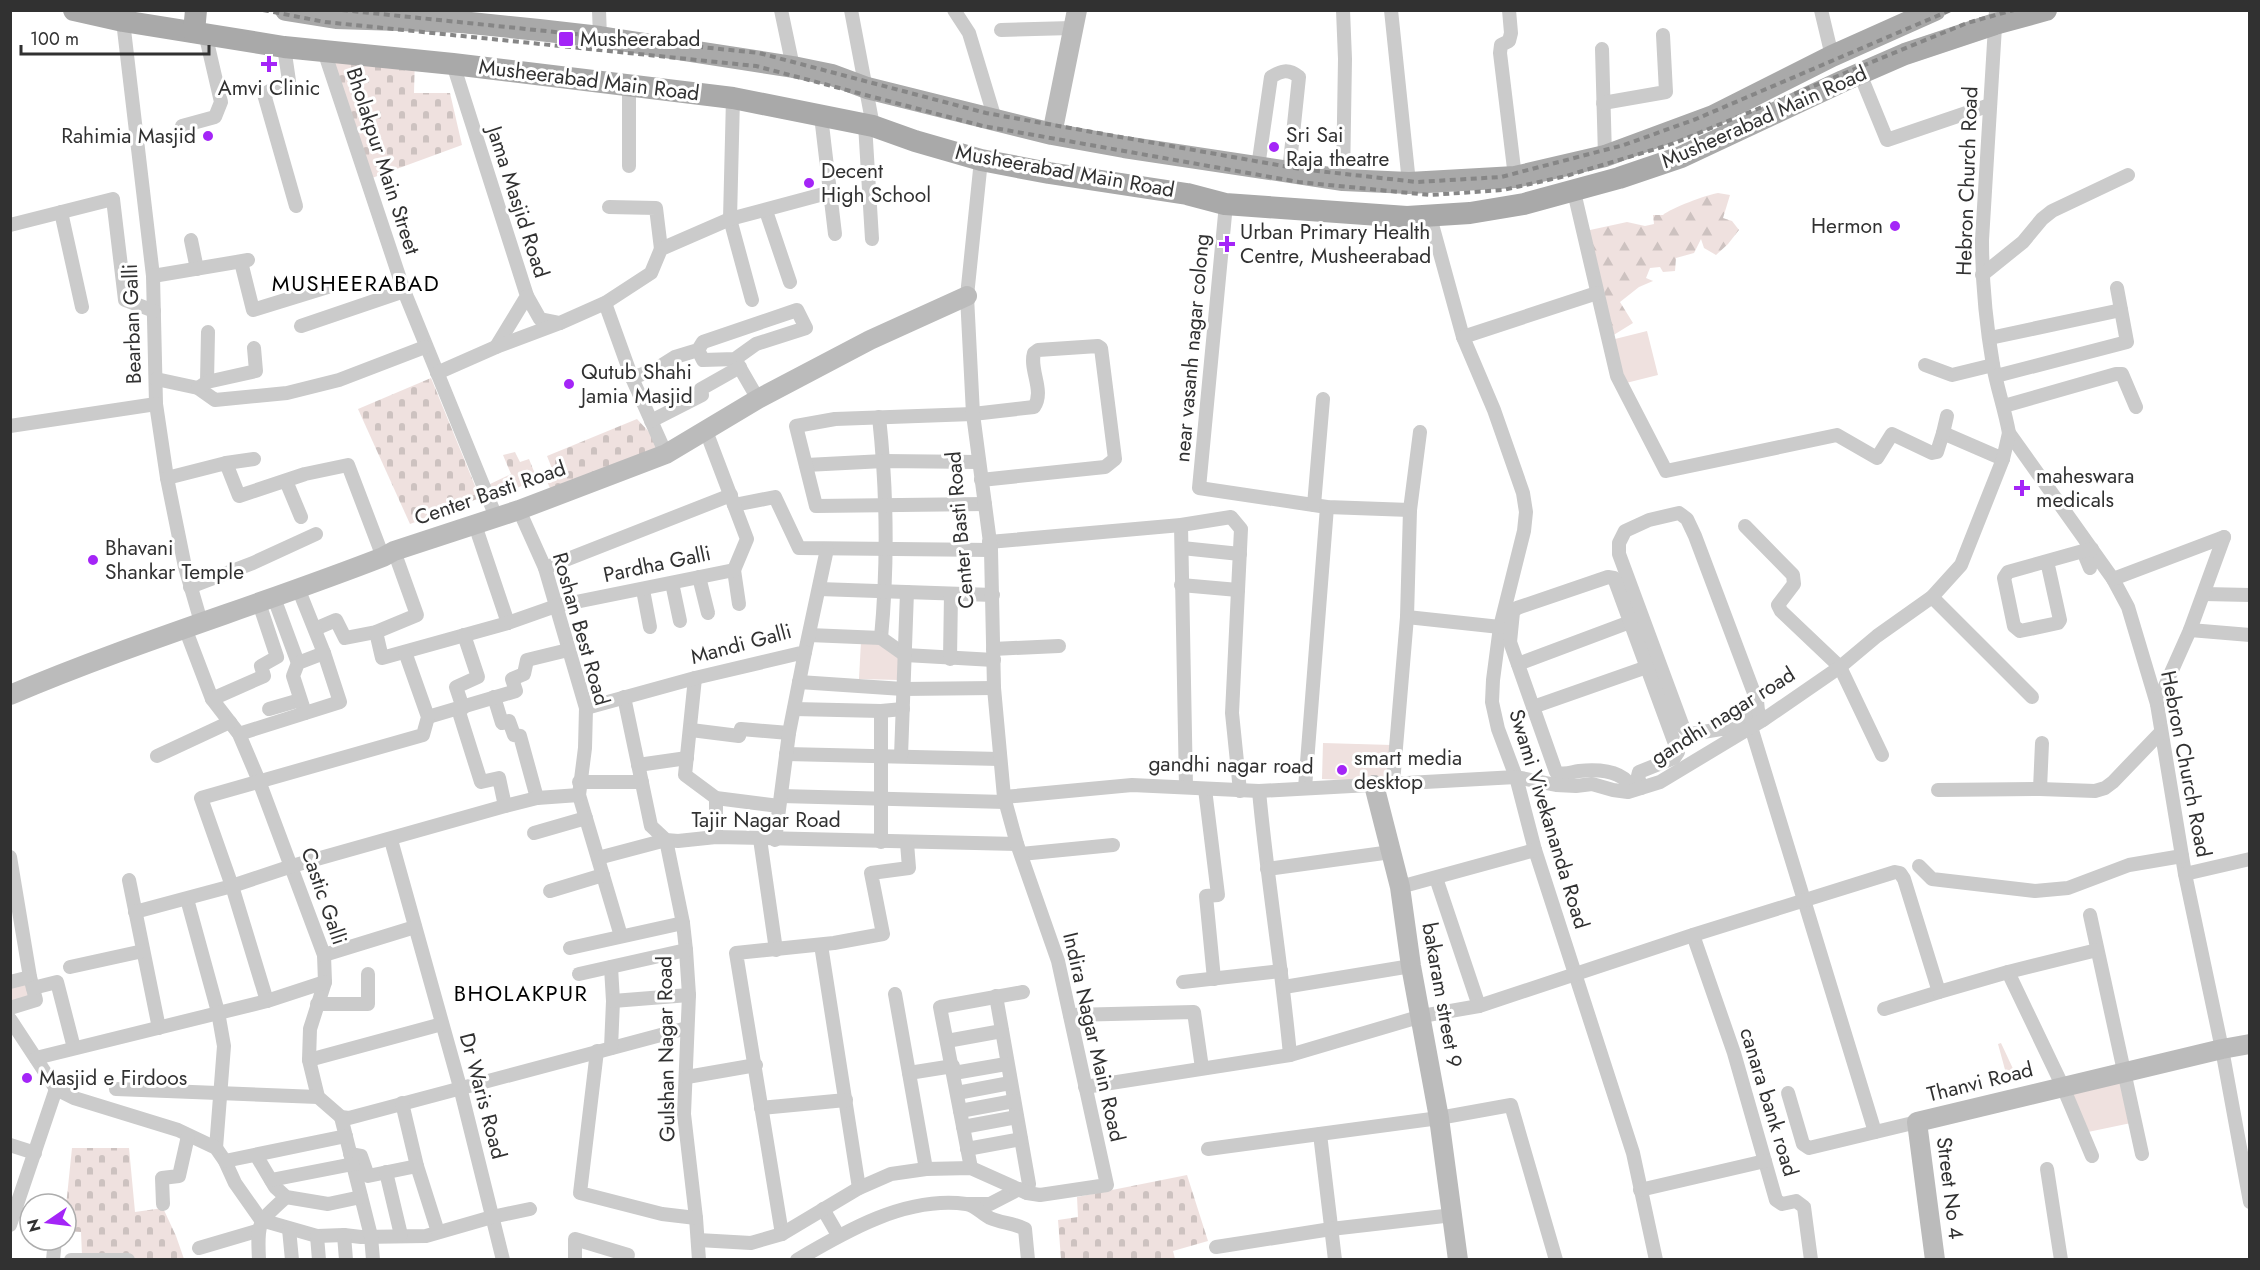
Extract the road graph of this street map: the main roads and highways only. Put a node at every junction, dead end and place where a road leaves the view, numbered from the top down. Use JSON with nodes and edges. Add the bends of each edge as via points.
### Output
{"nodes":[{"id":1,"x":74,"y":10,"type":"edge"},
{"id":2,"x":286,"y":10,"type":"edge"},
{"id":3,"x":1935,"y":10,"type":"edge"},
{"id":4,"x":2046,"y":10,"type":"edge"},
{"id":5,"x":1995,"y":17,"type":"edge"},
{"id":6,"x":167,"y":19,"type":"edge"},
{"id":7,"x":198,"y":25,"type":"edge"},
{"id":8,"x":1713,"y":116,"type":"junction"},
{"id":9,"x":1722,"y":139,"type":"junction"},
{"id":10,"x":1192,"y":157,"type":"junction"},
{"id":11,"x":1188,"y":194,"type":"junction"}],
"edges":[{"from":1,"to":6,"type":"main road","name":"Musheerabad Main Road","via":[[123,21]]},
{"from":2,"to":10,"type":"main road","name":"Musheerabad Main Road","via":[[336,18],[460,22],[793,67],[1052,134]]},
{"from":3,"to":8,"type":"main road","name":"Musheerabad Main Road"},
{"from":4,"to":5,"type":"main road","name":"Musheerabad Main Road"},
{"from":5,"to":9,"type":"main road","name":"Musheerabad Main Road","via":[[1860,74]]},
{"from":6,"to":7,"type":"main road","name":"Musheerabad Main Road"},
{"from":7,"to":11,"type":"main road","name":"Musheerabad Main Road","via":[[284,47],[453,64],[794,108],[869,125],[981,160]]},
{"from":8,"to":9,"type":"main road"},
{"from":8,"to":10,"type":"main road","name":"Musheerabad Main Road","via":[[1605,156],[1515,177],[1409,183],[1343,180]]},
{"from":9,"to":11,"type":"main road","name":"Musheerabad Main Road","via":[[1681,157],[1574,192],[1524,204],[1430,217],[1226,204]]},
{"from":10,"to":11,"type":"main road"}]}
